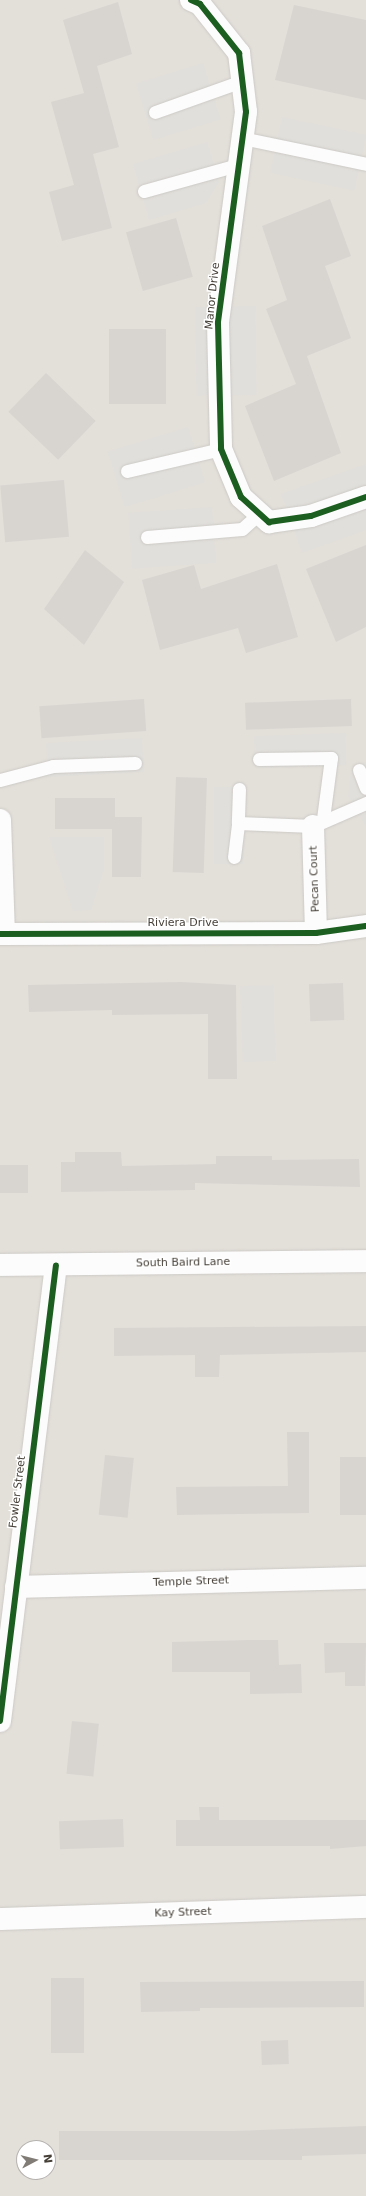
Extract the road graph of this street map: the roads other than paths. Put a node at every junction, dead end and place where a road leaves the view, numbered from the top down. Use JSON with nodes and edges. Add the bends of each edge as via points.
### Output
{"nodes":[{"id":1,"x":191,"y":0,"type":"edge"},
{"id":2,"x":242,"y":81,"type":"junction"},
{"id":3,"x":155,"y":112,"type":"dead end"},
{"id":4,"x":242,"y":138,"type":"junction"},
{"id":5,"x":366,"y":164,"type":"edge"},
{"id":6,"x":238,"y":165,"type":"junction"},
{"id":7,"x":144,"y":191,"type":"dead end"},
{"id":8,"x":221,"y":449,"type":"junction"},
{"id":9,"x":127,"y":471,"type":"dead end"},
{"id":10,"x":366,"y":497,"type":"edge"},
{"id":11,"x":260,"y":513,"type":"junction"},
{"id":12,"x":147,"y":537,"type":"dead end"},
{"id":13,"x":259,"y":759,"type":"dead end"},
{"id":14,"x":135,"y":763,"type":"dead end"},
{"id":15,"x":359,"y":770,"type":"dead end"},
{"id":16,"x":0,"y":780,"type":"edge"},
{"id":17,"x":366,"y":788,"type":"edge"},
{"id":18,"x":240,"y":789,"type":"dead end"},
{"id":19,"x":366,"y":803,"type":"edge"},
{"id":20,"x":0,"y":820,"type":"edge"},
{"id":21,"x":318,"y":822,"type":"junction"},
{"id":22,"x":238,"y":823,"type":"junction"},
{"id":23,"x":234,"y":857,"type":"dead end"},
{"id":24,"x":366,"y":926,"type":"edge"},
{"id":25,"x":316,"y":933,"type":"junction"},
{"id":26,"x":2,"y":934,"type":"edge"},
{"id":27,"x":366,"y":1261,"type":"edge"},
{"id":28,"x":0,"y":1265,"type":"edge"},
{"id":29,"x":56,"y":1265,"type":"junction"},
{"id":30,"x":366,"y":1578,"type":"edge"},
{"id":31,"x":16,"y":1587,"type":"junction"},
{"id":32,"x":0,"y":1721,"type":"edge"},
{"id":33,"x":366,"y":1907,"type":"edge"},
{"id":34,"x":0,"y":1919,"type":"edge"}],
"edges":[{"from":1,"to":2,"type":"street","name":"Manor Drive","via":[[200,4],[238,53]]},
{"from":2,"to":3,"type":"lane"},
{"from":2,"to":4,"type":"street","name":"Manor Drive","via":[[246,112]]},
{"from":4,"to":5,"type":"lane"},
{"from":4,"to":6,"type":"street","name":"Manor Drive"},
{"from":6,"to":7,"type":"lane"},
{"from":6,"to":8,"type":"street","name":"Manor Drive","via":[[218,323]]},
{"from":8,"to":9,"type":"lane"},
{"from":8,"to":11,"type":"street","name":"Manor Drive","via":[[241,497]]},
{"from":10,"to":11,"type":"street","name":"Manor Drive","via":[[311,516],[269,522]]},
{"from":11,"to":12,"type":"lane","via":[[242,529]]},
{"from":13,"to":21,"type":"lane","via":[[331,758]]},
{"from":14,"to":16,"type":"lane","via":[[53,766]]},
{"from":15,"to":17,"type":"lane"},
{"from":18,"to":22,"type":"lane"},
{"from":19,"to":21,"type":"lane"},
{"from":20,"to":26,"type":"street"},
{"from":21,"to":22,"type":"lane"},
{"from":21,"to":25,"type":"street","name":"Pecan Court"},
{"from":22,"to":23,"type":"lane"},
{"from":24,"to":25,"type":"street","name":"Riviera Drive"},
{"from":25,"to":26,"type":"street","name":"Riviera Drive"},
{"from":27,"to":29,"type":"street","name":"South Baird Lane"},
{"from":28,"to":29,"type":"street","name":"South Baird Lane"},
{"from":29,"to":31,"type":"street","name":"Fowler Street"},
{"from":30,"to":31,"type":"street","name":"Temple Street"},
{"from":31,"to":32,"type":"street","name":"Fowler Street"},
{"from":33,"to":34,"type":"street","name":"Kay Street"}]}
